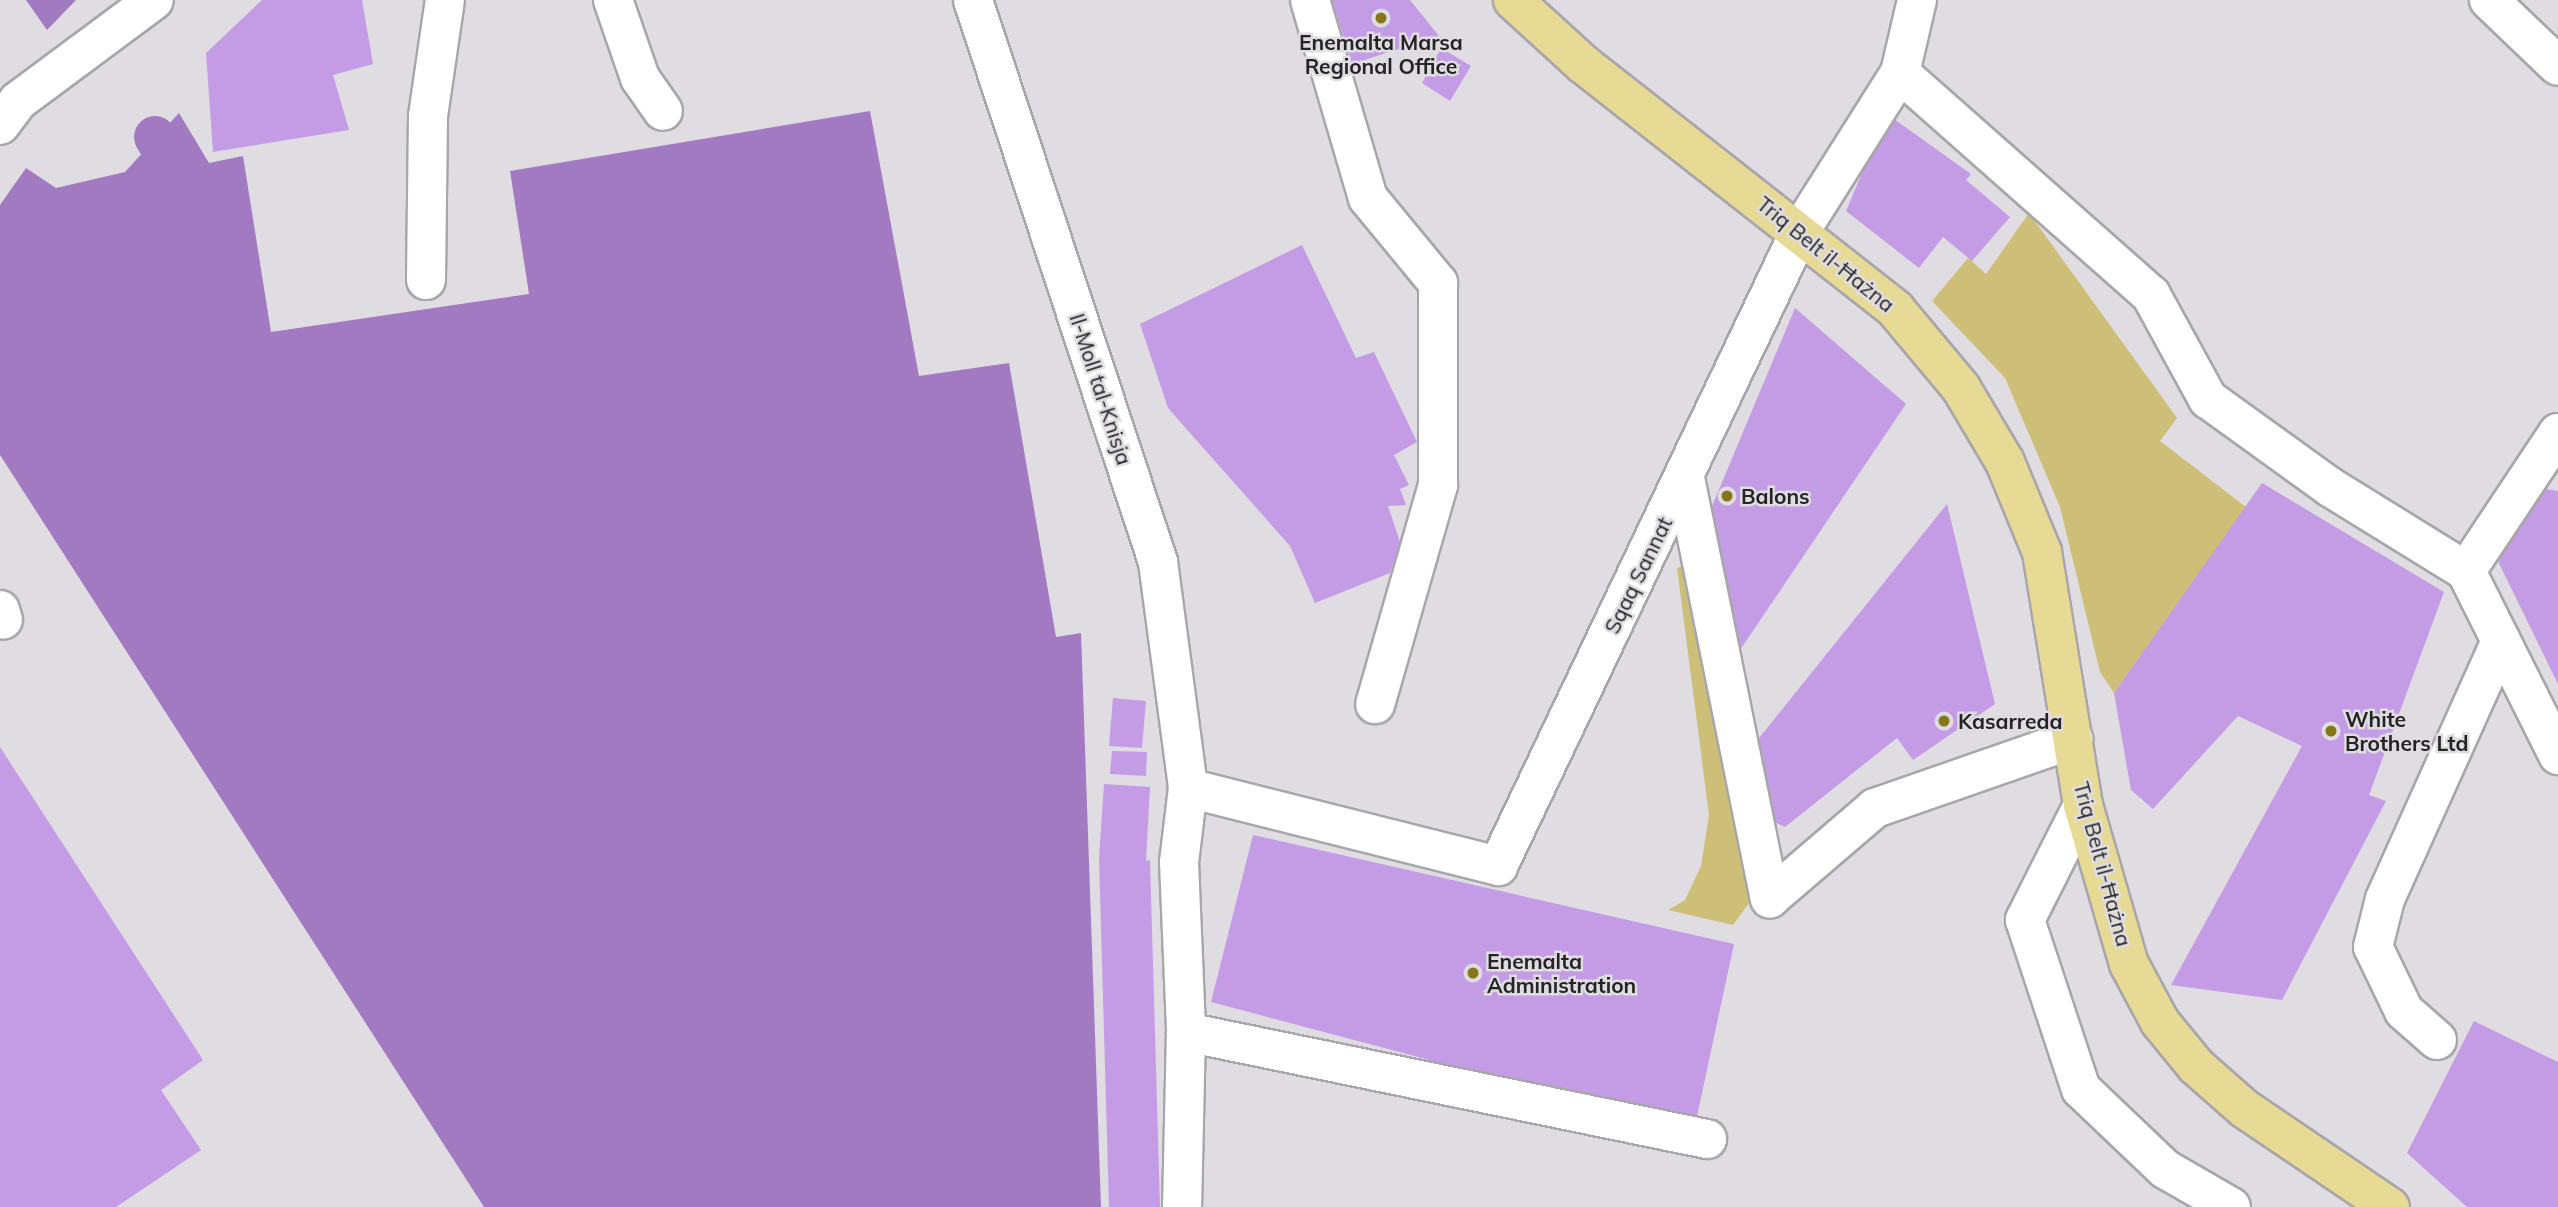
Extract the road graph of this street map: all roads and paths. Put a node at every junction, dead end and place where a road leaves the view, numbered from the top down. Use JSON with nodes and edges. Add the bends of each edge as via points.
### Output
{"nodes":[{"id":1,"x":154,"y":0,"type":"edge"},
{"id":2,"x":445,"y":0,"type":"edge"},
{"id":3,"x":613,"y":0,"type":"edge"},
{"id":4,"x":973,"y":0,"type":"edge"},
{"id":5,"x":1310,"y":0,"type":"edge"},
{"id":6,"x":1513,"y":0,"type":"edge"},
{"id":7,"x":1917,"y":0,"type":"edge"},
{"id":8,"x":2488,"y":0,"type":"edge"},
{"id":9,"x":2558,"y":66,"type":"edge"},
{"id":10,"x":1900,"y":73,"type":"junction"},
{"id":11,"x":663,"y":111,"type":"dead end"},
{"id":12,"x":0,"y":125,"type":"edge"},
{"id":13,"x":1800,"y":231,"type":"junction"},
{"id":14,"x":426,"y":280,"type":"dead end"},
{"id":15,"x":2558,"y":433,"type":"edge"},
{"id":16,"x":1685,"y":478,"type":"junction"},
{"id":17,"x":2466,"y":571,"type":"junction"},
{"id":18,"x":2501,"y":641,"type":"junction"},
{"id":19,"x":1375,"y":704,"type":"dead end"},
{"id":20,"x":2073,"y":740,"type":"junction"},
{"id":21,"x":2558,"y":755,"type":"edge"},
{"id":22,"x":1188,"y":788,"type":"junction"},
{"id":23,"x":2083,"y":805,"type":"junction"},
{"id":24,"x":1186,"y":1032,"type":"junction"},
{"id":25,"x":2437,"y":1040,"type":"dead end"},
{"id":26,"x":1707,"y":1139,"type":"dead end"},
{"id":27,"x":1182,"y":1207,"type":"edge"},
{"id":28,"x":2231,"y":1207,"type":"edge"},
{"id":29,"x":2390,"y":1207,"type":"edge"}],
"edges":[{"from":1,"to":12,"type":"street","via":[[18,101]]},
{"from":2,"to":14,"type":"street","via":[[428,116]]},
{"from":3,"to":11,"type":"street","via":[[640,78]]},
{"from":4,"to":22,"type":"street","name":"Il-Moll tal-Knisja","via":[[1158,562]]},
{"from":5,"to":19,"type":"street","via":[[1368,198],[1438,283],[1438,485]]},
{"from":6,"to":13,"type":"main road","name":"Triq Belt il-Ħażna","via":[[1583,64]]},
{"from":7,"to":10,"type":"street","name":"Sqaq Sannat"},
{"from":8,"to":9,"type":"street"},
{"from":10,"to":13,"type":"street","name":"Sqaq Sannat"},
{"from":10,"to":17,"type":"street","via":[[2151,295],[2208,399],[2330,487]]},
{"from":13,"to":16,"type":"street","name":"Sqaq Sannat"},
{"from":13,"to":20,"type":"main road","name":"Triq Belt il-Ħażna","via":[[1895,309],[1961,387],[2005,462],[2042,552]]},
{"from":15,"to":17,"type":"street"},
{"from":16,"to":20,"type":"street","via":[[1770,898],[1875,808]]},
{"from":16,"to":22,"type":"street","name":"Sqaq Sannat","via":[[1498,866]]},
{"from":17,"to":18,"type":"street"},
{"from":18,"to":21,"type":"street"},
{"from":18,"to":25,"type":"street","via":[[2385,899],[2373,947],[2404,1011]]},
{"from":20,"to":23,"type":"main road","name":"Triq Belt il-Ħażna"},
{"from":22,"to":24,"type":"street","name":"Il-Moll tal-Knisja","via":[[1179,862]]},
{"from":23,"to":28,"type":"street","via":[[2025,920],[2081,1090],[2165,1169]]},
{"from":23,"to":29,"type":"main road","name":"Triq Belt il-Ħażna","via":[[2129,964],[2160,1023],[2196,1066],[2245,1109]]},
{"from":24,"to":26,"type":"street"},
{"from":24,"to":27,"type":"street","name":"Il-Moll tal-Knisja"}]}
